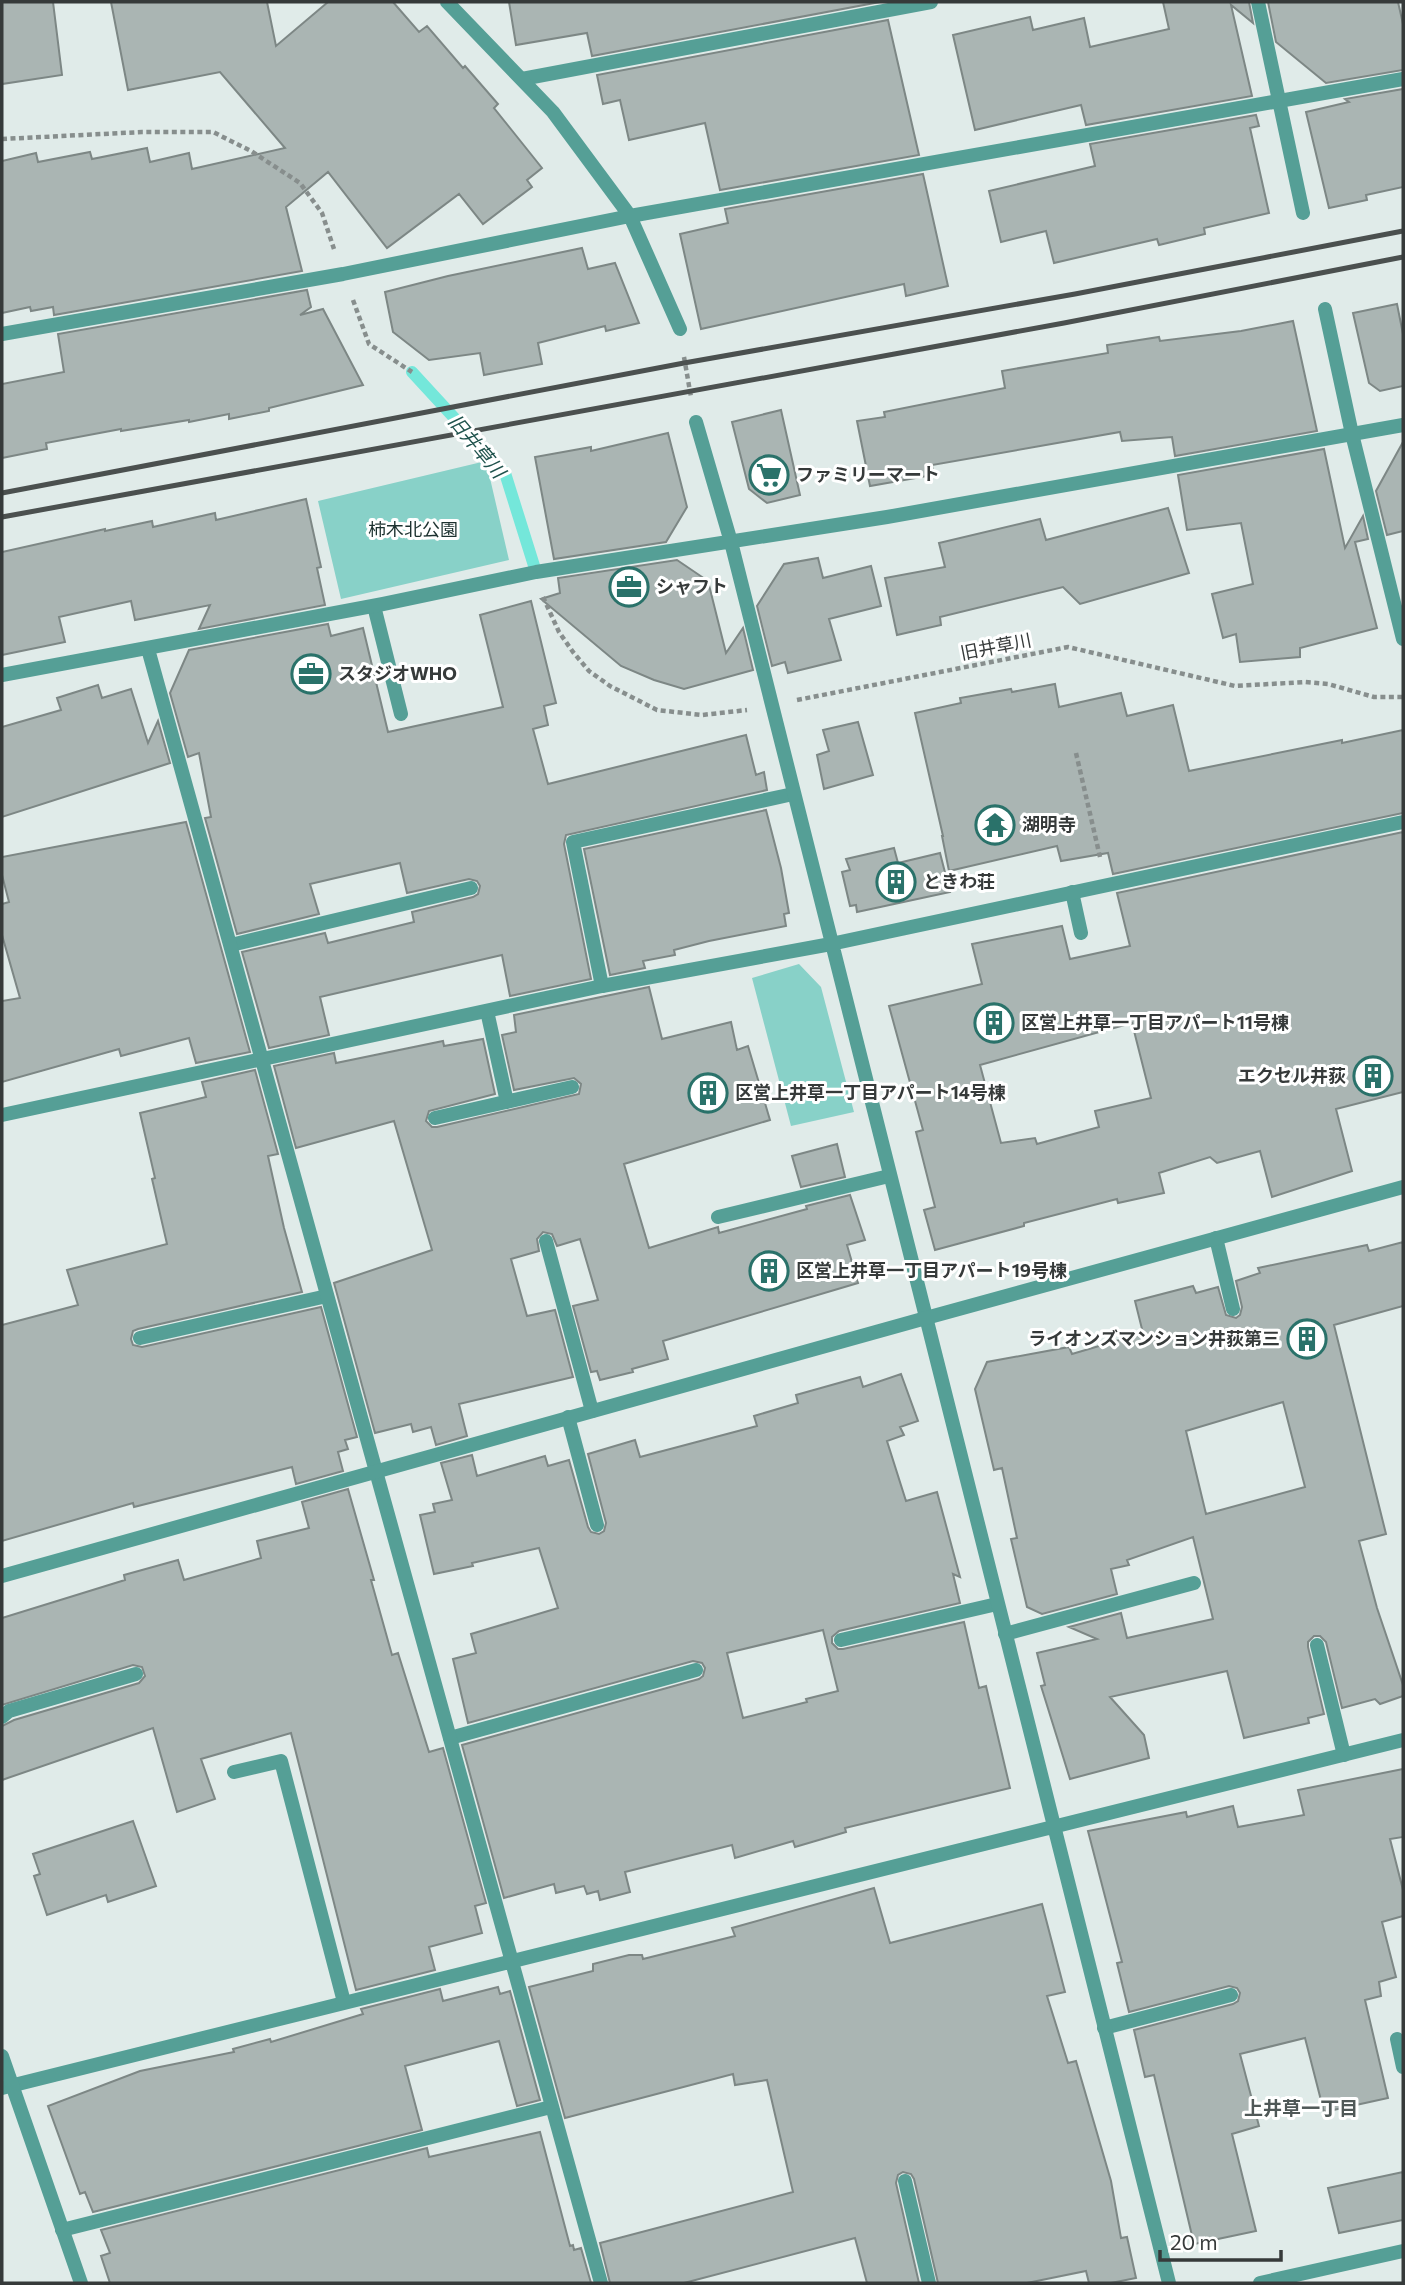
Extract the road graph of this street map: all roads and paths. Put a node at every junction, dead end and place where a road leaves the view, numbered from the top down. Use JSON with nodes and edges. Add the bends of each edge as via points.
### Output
{"nodes":[{"id":1,"x":447,"y":2,"type":"edge"},
{"id":2,"x":931,"y":2,"type":"edge"},
{"id":3,"x":1258,"y":2,"type":"edge"},
{"id":4,"x":522,"y":79,"type":"junction"},
{"id":5,"x":1403,"y":79,"type":"edge"},
{"id":6,"x":1281,"y":102,"type":"junction"},
{"id":7,"x":2,"y":139,"type":"edge"},
{"id":8,"x":1303,"y":213,"type":"dead end"},
{"id":9,"x":630,"y":216,"type":"junction"},
{"id":10,"x":343,"y":274,"type":"junction"},
{"id":11,"x":1325,"y":309,"type":"dead end"},
{"id":12,"x":680,"y":329,"type":"joint"},
{"id":13,"x":2,"y":334,"type":"edge"},
{"id":14,"x":412,"y":372,"type":"dead end"},
{"id":15,"x":696,"y":422,"type":"joint"},
{"id":16,"x":1403,"y":425,"type":"edge"},
{"id":17,"x":1352,"y":434,"type":"junction"},
{"id":18,"x":731,"y":542,"type":"junction"},
{"id":19,"x":536,"y":572,"type":"junction"},
{"id":20,"x":374,"y":606,"type":"junction"},
{"id":21,"x":1403,"y":639,"type":"edge"},
{"id":22,"x":148,"y":649,"type":"junction"},
{"id":23,"x":2,"y":675,"type":"edge"},
{"id":24,"x":1403,"y":697,"type":"edge"},
{"id":25,"x":771,"y":705,"type":"junction"},
{"id":26,"x":401,"y":714,"type":"dead end"},
{"id":27,"x":1076,"y":753,"type":"dead end"},
{"id":28,"x":793,"y":794,"type":"junction"},
{"id":29,"x":1403,"y":822,"type":"edge"},
{"id":30,"x":1107,"y":885,"type":"junction"},
{"id":31,"x":471,"y":888,"type":"dead end"},
{"id":32,"x":1072,"y":892,"type":"junction"},
{"id":33,"x":1082,"y":933,"type":"dead end"},
{"id":34,"x":231,"y":944,"type":"junction"},
{"id":35,"x":831,"y":944,"type":"junction"},
{"id":36,"x":602,"y":986,"type":"junction"},
{"id":37,"x":487,"y":1011,"type":"junction"},
{"id":38,"x":262,"y":1061,"type":"junction"},
{"id":39,"x":572,"y":1087,"type":"dead end"},
{"id":40,"x":507,"y":1102,"type":"junction"},
{"id":41,"x":2,"y":1115,"type":"edge"},
{"id":42,"x":435,"y":1118,"type":"dead end"},
{"id":43,"x":889,"y":1176,"type":"junction"},
{"id":44,"x":1403,"y":1187,"type":"edge"},
{"id":45,"x":718,"y":1217,"type":"dead end"},
{"id":46,"x":1216,"y":1238,"type":"junction"},
{"id":47,"x":546,"y":1241,"type":"dead end"},
{"id":48,"x":327,"y":1296,"type":"junction"},
{"id":49,"x":1233,"y":1309,"type":"dead end"},
{"id":50,"x":926,"y":1318,"type":"junction"},
{"id":51,"x":140,"y":1338,"type":"dead end"},
{"id":52,"x":592,"y":1411,"type":"junction"},
{"id":53,"x":568,"y":1417,"type":"junction"},
{"id":54,"x":376,"y":1471,"type":"junction"},
{"id":55,"x":597,"y":1525,"type":"dead end"},
{"id":56,"x":2,"y":1576,"type":"edge"},
{"id":57,"x":1194,"y":1583,"type":"dead end"},
{"id":58,"x":997,"y":1604,"type":"junction"},
{"id":59,"x":1004,"y":1634,"type":"junction"},
{"id":60,"x":841,"y":1640,"type":"dead end"},
{"id":61,"x":1317,"y":1645,"type":"dead end"},
{"id":62,"x":696,"y":1670,"type":"dead end"},
{"id":63,"x":136,"y":1674,"type":"dead end"},
{"id":64,"x":2,"y":1717,"type":"edge"},
{"id":65,"x":450,"y":1738,"type":"junction"},
{"id":66,"x":1403,"y":1740,"type":"edge"},
{"id":67,"x":1343,"y":1755,"type":"junction"},
{"id":68,"x":234,"y":1772,"type":"dead end"},
{"id":69,"x":1052,"y":1826,"type":"junction"},
{"id":70,"x":510,"y":1960,"type":"junction"},
{"id":71,"x":1231,"y":1995,"type":"dead end"},
{"id":72,"x":344,"y":2001,"type":"junction"},
{"id":73,"x":1104,"y":2028,"type":"junction"},
{"id":74,"x":1397,"y":2039,"type":"dead end"},
{"id":75,"x":2,"y":2056,"type":"edge"},
{"id":76,"x":1403,"y":2067,"type":"edge"},
{"id":77,"x":7,"y":2086,"type":"edge"},
{"id":78,"x":551,"y":2107,"type":"junction"},
{"id":79,"x":905,"y":2181,"type":"dead end"},
{"id":80,"x":62,"y":2230,"type":"junction"},
{"id":81,"x":1403,"y":2250,"type":"edge"},
{"id":82,"x":81,"y":2283,"type":"edge"},
{"id":83,"x":601,"y":2283,"type":"edge"},
{"id":84,"x":929,"y":2283,"type":"edge"},
{"id":85,"x":1169,"y":2283,"type":"edge"},
{"id":86,"x":1260,"y":2283,"type":"edge"}],
"edges":[{"from":1,"to":4,"type":"street"},
{"from":2,"to":4,"type":"street"},
{"from":3,"to":6,"type":"street"},
{"from":4,"to":9,"type":"street","via":[[553,112]]},
{"from":5,"to":6,"type":"street"},
{"from":6,"to":8,"type":"street"},
{"from":6,"to":9,"type":"street"},
{"from":7,"to":10,"type":"path","via":[[213,132],[300,183],[322,213]]},
{"from":9,"to":10,"type":"street"},
{"from":9,"to":12,"type":"street"},
{"from":10,"to":13,"type":"street"},
{"from":10,"to":14,"type":"path","via":[[369,344]]},
{"from":11,"to":17,"type":"street"},
{"from":12,"to":15,"type":"path"},
{"from":15,"to":18,"type":"street"},
{"from":16,"to":17,"type":"street"},
{"from":17,"to":18,"type":"street"},
{"from":17,"to":21,"type":"street"},
{"from":18,"to":19,"type":"street"},
{"from":18,"to":25,"type":"street"},
{"from":19,"to":20,"type":"street"},
{"from":19,"to":25,"type":"path","name":"旧井草川","via":[[559,632],[589,671],[610,686],[657,710],[680,713],[715,714]]},
{"from":20,"to":22,"type":"street"},
{"from":20,"to":26,"type":"street"},
{"from":22,"to":23,"type":"street"},
{"from":22,"to":34,"type":"street"},
{"from":24,"to":25,"type":"path","name":"旧井草川","via":[[1374,697],[1305,682],[1235,686],[1068,647]]},
{"from":25,"to":28,"type":"street"},
{"from":27,"to":30,"type":"path"},
{"from":28,"to":35,"type":"street"},
{"from":28,"to":36,"type":"street","via":[[573,842]]},
{"from":29,"to":30,"type":"street"},
{"from":30,"to":32,"type":"street"},
{"from":31,"to":34,"type":"street"},
{"from":32,"to":33,"type":"street"},
{"from":32,"to":35,"type":"street"},
{"from":34,"to":38,"type":"street"},
{"from":35,"to":36,"type":"street"},
{"from":35,"to":43,"type":"street"},
{"from":36,"to":37,"type":"street"},
{"from":37,"to":38,"type":"street"},
{"from":37,"to":40,"type":"street"},
{"from":38,"to":41,"type":"street"},
{"from":38,"to":48,"type":"street"},
{"from":39,"to":40,"type":"street"},
{"from":40,"to":42,"type":"street"},
{"from":43,"to":45,"type":"street"},
{"from":43,"to":50,"type":"street"},
{"from":44,"to":46,"type":"street"},
{"from":46,"to":49,"type":"street"},
{"from":46,"to":50,"type":"street"},
{"from":47,"to":52,"type":"street"},
{"from":48,"to":51,"type":"street"},
{"from":48,"to":54,"type":"street"},
{"from":50,"to":52,"type":"street"},
{"from":50,"to":58,"type":"street"},
{"from":52,"to":53,"type":"street"},
{"from":53,"to":54,"type":"street"},
{"from":53,"to":55,"type":"street"},
{"from":54,"to":56,"type":"street"},
{"from":54,"to":65,"type":"street"},
{"from":57,"to":59,"type":"street"},
{"from":58,"to":59,"type":"street"},
{"from":58,"to":60,"type":"street"},
{"from":59,"to":69,"type":"street"},
{"from":61,"to":67,"type":"street"},
{"from":62,"to":65,"type":"street"},
{"from":63,"to":64,"type":"street","via":[[9,1711]]},
{"from":65,"to":70,"type":"street"},
{"from":66,"to":67,"type":"street"},
{"from":67,"to":69,"type":"street"},
{"from":68,"to":72,"type":"street","via":[[281,1761]]},
{"from":69,"to":70,"type":"street"},
{"from":69,"to":73,"type":"street"},
{"from":70,"to":72,"type":"street"},
{"from":70,"to":78,"type":"street"},
{"from":71,"to":73,"type":"street"},
{"from":72,"to":77,"type":"street"},
{"from":73,"to":85,"type":"street"},
{"from":74,"to":76,"type":"street"},
{"from":75,"to":77,"type":"street"},
{"from":77,"to":80,"type":"street"},
{"from":78,"to":80,"type":"street"},
{"from":78,"to":83,"type":"street"},
{"from":79,"to":84,"type":"street"},
{"from":80,"to":82,"type":"street"},
{"from":81,"to":86,"type":"street"}]}
